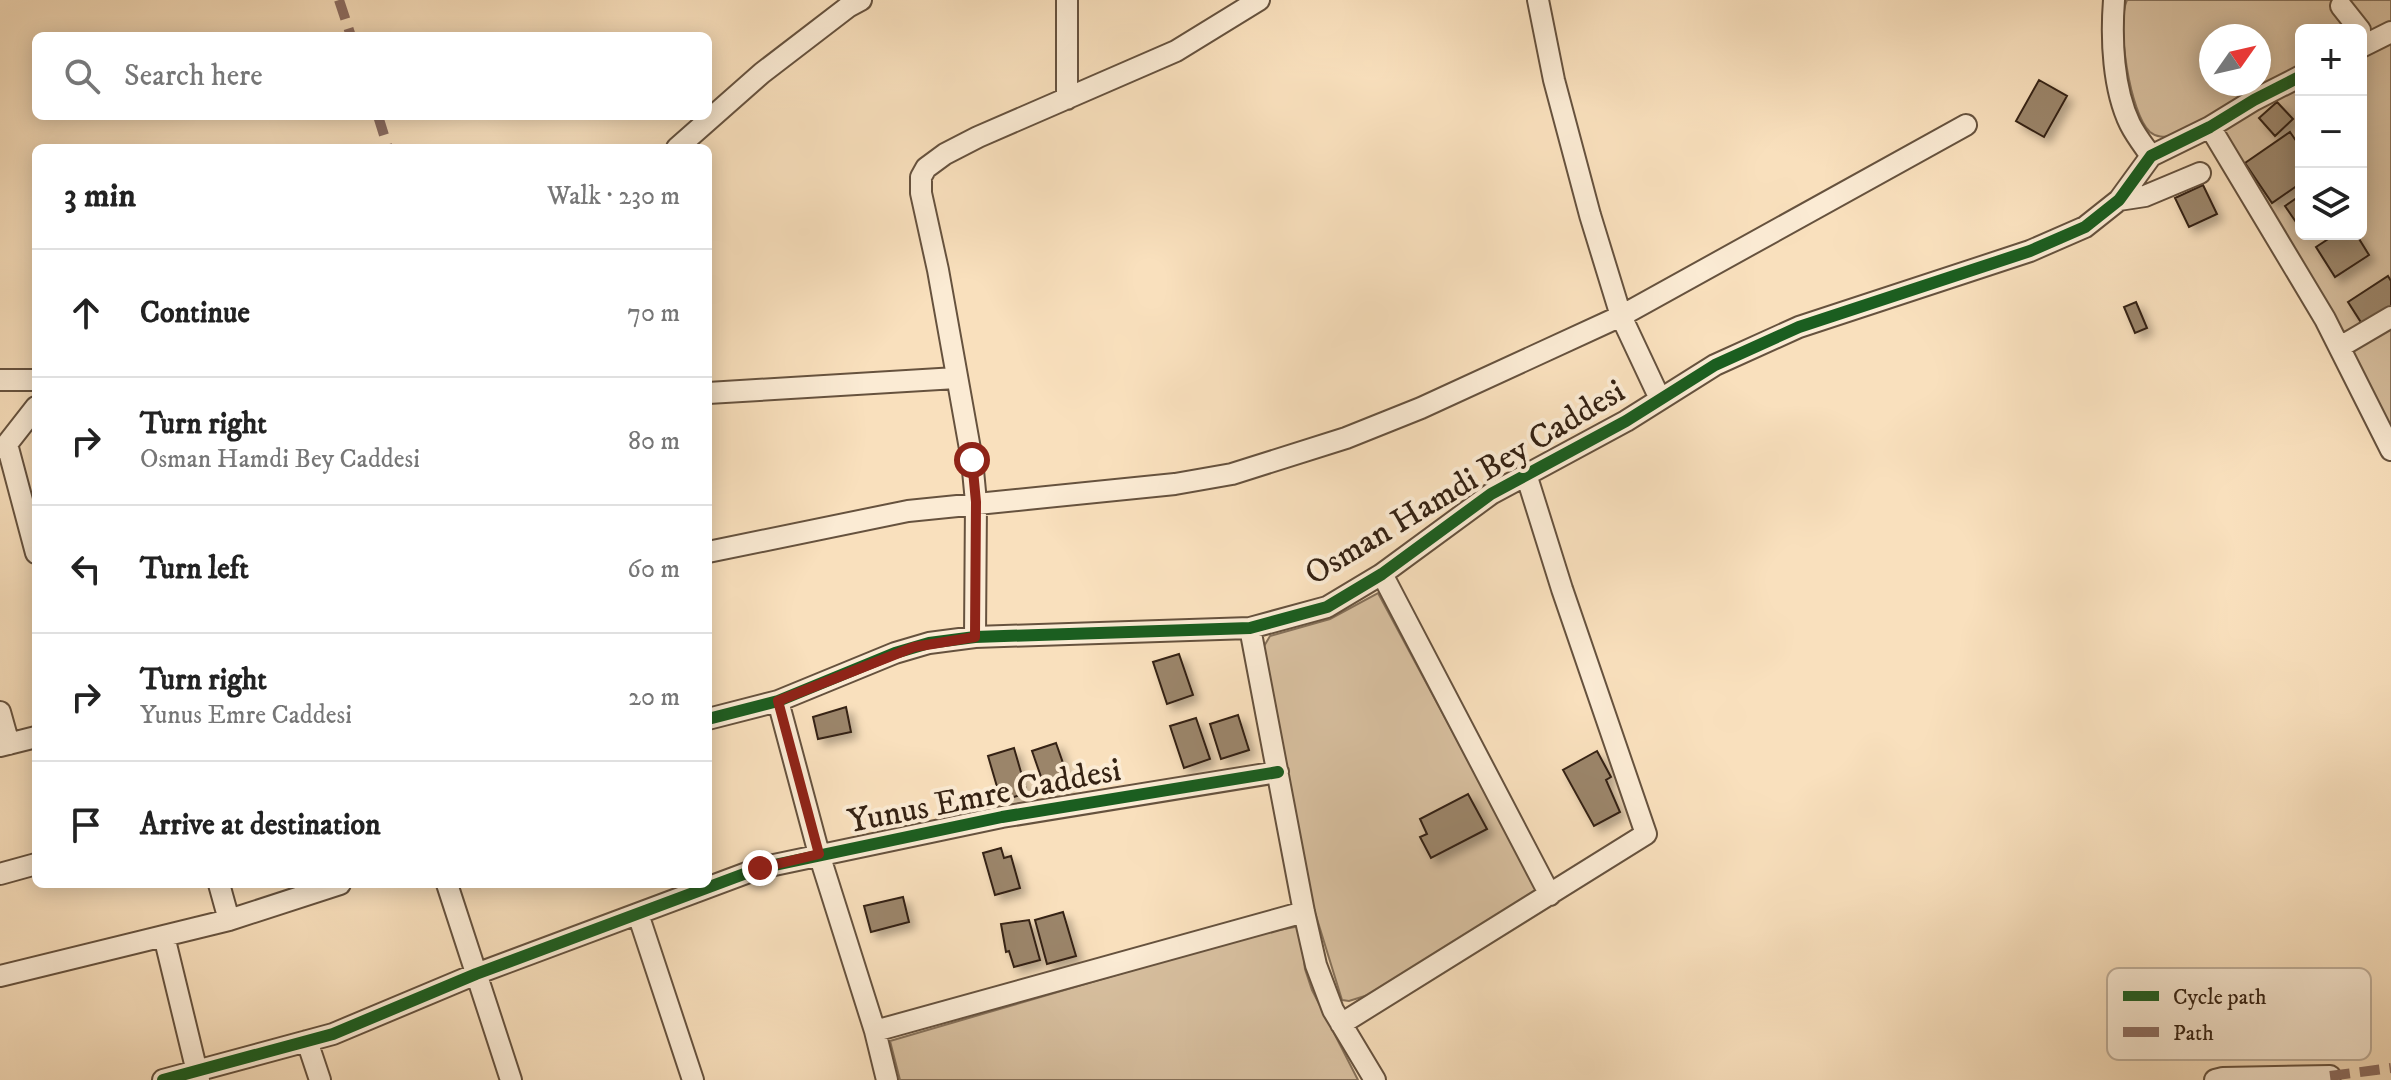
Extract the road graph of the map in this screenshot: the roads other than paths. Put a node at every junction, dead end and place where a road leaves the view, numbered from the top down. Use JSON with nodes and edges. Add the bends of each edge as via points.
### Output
{"nodes":[{"id":1,"x":861,"y":0,"type":"edge"},
{"id":2,"x":1067,"y":0,"type":"edge"},
{"id":3,"x":1259,"y":0,"type":"edge"},
{"id":4,"x":1538,"y":0,"type":"edge"},
{"id":5,"x":2114,"y":0,"type":"edge"},
{"id":6,"x":2341,"y":6,"type":"dead end"},
{"id":7,"x":2353,"y":24,"type":"edge"},
{"id":8,"x":2391,"y":32,"type":"edge"},
{"id":9,"x":2367,"y":37,"type":"edge"},
{"id":10,"x":2295,"y":79,"type":"edge"},
{"id":11,"x":1067,"y":99,"type":"junction"},
{"id":12,"x":712,"y":117,"type":"edge"},
{"id":13,"x":709,"y":120,"type":"edge"},
{"id":14,"x":1966,"y":125,"type":"dead end"},
{"id":15,"x":2210,"y":127,"type":"junction"},
{"id":16,"x":682,"y":144,"type":"edge"},
{"id":17,"x":2151,"y":156,"type":"junction"},
{"id":18,"x":2200,"y":173,"type":"dead end"},
{"id":19,"x":2119,"y":200,"type":"junction"},
{"id":20,"x":1621,"y":316,"type":"junction"},
{"id":21,"x":2391,"y":317,"type":"edge"},
{"id":22,"x":2340,"y":347,"type":"junction"},
{"id":23,"x":956,"y":378,"type":"junction"},
{"id":24,"x":0,"y":380,"type":"edge"},
{"id":25,"x":32,"y":380,"type":"edge"},
{"id":26,"x":712,"y":393,"type":"edge"},
{"id":27,"x":1660,"y":399,"type":"junction"},
{"id":28,"x":32,"y":412,"type":"edge"},
{"id":29,"x":3,"y":446,"type":"edge"},
{"id":30,"x":2391,"y":450,"type":"edge"},
{"id":31,"x":1526,"y":474,"type":"junction"},
{"id":32,"x":976,"y":502,"type":"junction"},
{"id":33,"x":32,"y":540,"type":"edge"},
{"id":34,"x":712,"y":551,"type":"edge"},
{"id":35,"x":1382,"y":574,"type":"junction"},
{"id":36,"x":1250,"y":628,"type":"junction"},
{"id":37,"x":975,"y":637,"type":"junction"},
{"id":38,"x":778,"y":701,"type":"junction"},
{"id":39,"x":0,"y":712,"type":"edge"},
{"id":40,"x":712,"y":718,"type":"edge"},
{"id":41,"x":32,"y":738,"type":"edge"},
{"id":42,"x":5,"y":745,"type":"edge"},
{"id":43,"x":1278,"y":772,"type":"junction"},
{"id":44,"x":819,"y":854,"type":"junction"},
{"id":45,"x":32,"y":865,"type":"edge"},
{"id":46,"x":0,"y":874,"type":"edge"},
{"id":47,"x":712,"y":886,"type":"edge"},
{"id":48,"x":220,"y":888,"type":"edge"},
{"id":49,"x":328,"y":888,"type":"edge"},
{"id":50,"x":448,"y":888,"type":"edge"},
{"id":51,"x":706,"y":888,"type":"edge"},
{"id":52,"x":1550,"y":895,"type":"junction"},
{"id":53,"x":1304,"y":912,"type":"junction"},
{"id":54,"x":638,"y":914,"type":"junction"},
{"id":55,"x":229,"y":920,"type":"junction"},
{"id":56,"x":164,"y":936,"type":"junction"},
{"id":57,"x":476,"y":974,"type":"junction"},
{"id":58,"x":0,"y":976,"type":"edge"},
{"id":59,"x":1341,"y":1024,"type":"junction"},
{"id":60,"x":875,"y":1031,"type":"junction"},
{"id":61,"x":307,"y":1041,"type":"junction"},
{"id":62,"x":197,"y":1075,"type":"edge"},
{"id":63,"x":2330,"y":1076,"type":"dead end"},
{"id":64,"x":163,"y":1080,"type":"edge"},
{"id":65,"x":320,"y":1080,"type":"edge"},
{"id":66,"x":511,"y":1080,"type":"edge"},
{"id":67,"x":693,"y":1080,"type":"edge"},
{"id":68,"x":887,"y":1080,"type":"edge"},
{"id":69,"x":1375,"y":1080,"type":"edge"},
{"id":70,"x":2215,"y":1080,"type":"edge"}],
"edges":[{"from":1,"to":12,"type":"street"},
{"from":2,"to":11,"type":"street"},
{"from":3,"to":11,"type":"street","via":[[1196,41]]},
{"from":4,"to":20,"type":"street","via":[[1554,80]]},
{"from":5,"to":17,"type":"street","via":[[2121,96],[2132,128]]},
{"from":6,"to":7,"type":"street"},
{"from":8,"to":9,"type":"street"},
{"from":10,"to":15,"type":"street"},
{"from":11,"to":23,"type":"street","via":[[945,154],[921,177]]},
{"from":13,"to":16,"type":"street"},
{"from":14,"to":20,"type":"street"},
{"from":15,"to":17,"type":"street"},
{"from":15,"to":22,"type":"street"},
{"from":17,"to":19,"type":"street","name":"Osman Hamdi Bey Caddesi"},
{"from":18,"to":19,"type":"street","via":[[2145,196]]},
{"from":19,"to":27,"type":"street","name":"Osman Hamdi Bey Caddesi","via":[[2061,240],[1782,334],[1715,365]]},
{"from":20,"to":27,"type":"street"},
{"from":20,"to":32,"type":"street","via":[[1421,408],[1271,463],[1175,484]]},
{"from":21,"to":22,"type":"street"},
{"from":22,"to":30,"type":"street"},
{"from":23,"to":26,"type":"street"},
{"from":23,"to":32,"type":"street"},
{"from":24,"to":25,"type":"street"},
{"from":27,"to":31,"type":"street","name":"Osman Hamdi Bey Caddesi"},
{"from":28,"to":29,"type":"street"},
{"from":29,"to":33,"type":"street"},
{"from":31,"to":35,"type":"street","name":"Osman Hamdi Bey Caddesi"},
{"from":31,"to":52,"type":"street","via":[[1646,834]]},
{"from":32,"to":34,"type":"street"},
{"from":32,"to":37,"type":"street"},
{"from":35,"to":36,"type":"street","name":"Osman Hamdi Bey Caddesi","via":[[1327,607]]},
{"from":35,"to":52,"type":"street"},
{"from":36,"to":37,"type":"street","name":"Osman Hamdi Bey Caddesi"},
{"from":36,"to":43,"type":"street"},
{"from":37,"to":38,"type":"street","name":"Osman Hamdi Bey Caddesi","via":[[914,647]]},
{"from":38,"to":40,"type":"street","name":"Osman Hamdi Bey Caddesi"},
{"from":38,"to":44,"type":"street"},
{"from":39,"to":42,"type":"street"},
{"from":41,"to":42,"type":"street"},
{"from":43,"to":44,"type":"street","name":"Yunus Emre Caddesi","via":[[1002,817]]},
{"from":43,"to":53,"type":"street"},
{"from":44,"to":47,"type":"street","name":"Yunus Emre Caddesi"},
{"from":44,"to":60,"type":"street"},
{"from":45,"to":46,"type":"street"},
{"from":48,"to":55,"type":"street"},
{"from":49,"to":55,"type":"street"},
{"from":50,"to":57,"type":"street"},
{"from":51,"to":54,"type":"street","name":"Yunus Emre Caddesi"},
{"from":52,"to":59,"type":"street"},
{"from":53,"to":59,"type":"street","via":[[1323,987]]},
{"from":53,"to":60,"type":"street"},
{"from":54,"to":57,"type":"street","name":"Yunus Emre Caddesi"},
{"from":54,"to":67,"type":"street"},
{"from":55,"to":56,"type":"street"},
{"from":56,"to":58,"type":"street"},
{"from":56,"to":62,"type":"street"},
{"from":57,"to":61,"type":"street","name":"Yunus Emre Caddesi"},
{"from":57,"to":66,"type":"street"},
{"from":59,"to":69,"type":"street"},
{"from":60,"to":68,"type":"street"},
{"from":61,"to":62,"type":"street","name":"Yunus Emre Caddesi"},
{"from":61,"to":65,"type":"street"},
{"from":62,"to":64,"type":"street","name":"Yunus Emre Caddesi"},
{"from":63,"to":70,"type":"street"}]}
